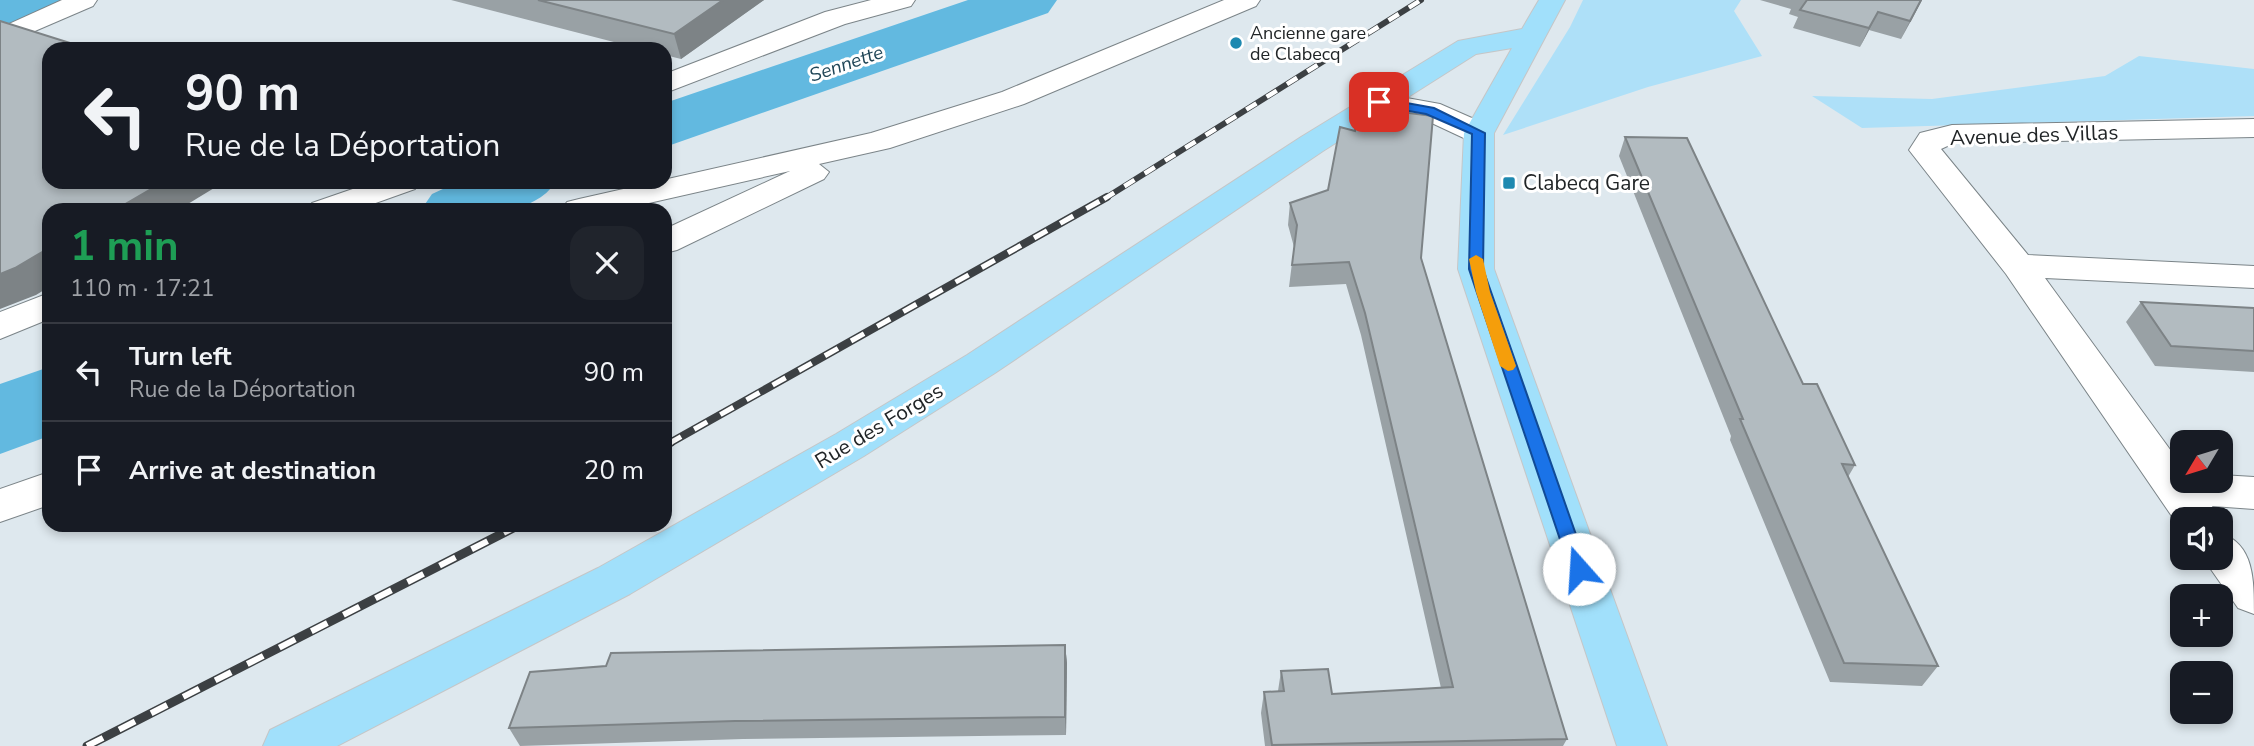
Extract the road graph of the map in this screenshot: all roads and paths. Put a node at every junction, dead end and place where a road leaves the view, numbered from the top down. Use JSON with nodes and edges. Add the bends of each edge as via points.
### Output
{"nodes":[{"id":1,"x":84,"y":0,"type":"edge"},
{"id":2,"x":902,"y":0,"type":"edge"},
{"id":3,"x":1247,"y":0,"type":"edge"},
{"id":4,"x":1552,"y":0,"type":"edge"},
{"id":5,"x":1531,"y":36,"type":"junction"},
{"id":6,"x":0,"y":38,"type":"edge"},
{"id":7,"x":672,"y":81,"type":"edge"},
{"id":8,"x":1379,"y":102,"type":"junction"},
{"id":9,"x":2254,"y":128,"type":"edge"},
{"id":10,"x":1479,"y":133,"type":"junction"},
{"id":11,"x":878,"y":141,"type":"junction"},
{"id":12,"x":672,"y":188,"type":"edge"},
{"id":13,"x":384,"y":189,"type":"edge"},
{"id":14,"x":667,"y":189,"type":"edge"},
{"id":15,"x":345,"y":203,"type":"edge"},
{"id":16,"x":605,"y":203,"type":"edge"},
{"id":17,"x":672,"y":239,"type":"edge"},
{"id":18,"x":2018,"y":266,"type":"junction"},
{"id":19,"x":2254,"y":277,"type":"edge"},
{"id":20,"x":42,"y":308,"type":"edge"},
{"id":21,"x":0,"y":327,"type":"edge"},
{"id":22,"x":42,"y":491,"type":"edge"},
{"id":23,"x":2254,"y":493,"type":"edge"},
{"id":24,"x":2187,"y":504,"type":"edge"},
{"id":25,"x":0,"y":506,"type":"edge"},
{"id":26,"x":2233,"y":566,"type":"edge"},
{"id":27,"x":2254,"y":595,"type":"edge"},
{"id":28,"x":288,"y":746,"type":"edge"},
{"id":29,"x":1642,"y":746,"type":"edge"}],
"edges":[{"from":1,"to":6,"type":"street"},
{"from":2,"to":7,"type":"street","via":[[835,18]]},
{"from":3,"to":11,"type":"street","via":[[1013,98]]},
{"from":4,"to":5,"type":"main road"},
{"from":5,"to":8,"type":"main road","name":"Rue des Forges","via":[[1468,47]]},
{"from":5,"to":10,"type":"main road"},
{"from":8,"to":10,"type":"street","via":[[1429,110]]},
{"from":8,"to":28,"type":"main road","name":"Rue des Forges","via":[[850,445],[614,581]]},
{"from":9,"to":18,"type":"street","name":"Avenue des Villas","via":[[1952,134],[1931,141],[1925,150]]},
{"from":10,"to":29,"type":"main road","via":[[1476,269]]},
{"from":11,"to":12,"type":"street"},
{"from":11,"to":17,"type":"street"},
{"from":13,"to":15,"type":"street"},
{"from":14,"to":16,"type":"street"},
{"from":18,"to":19,"type":"street"},
{"from":18,"to":24,"type":"street","name":"Avenue des Villas"},
{"from":20,"to":21,"type":"street"},
{"from":22,"to":25,"type":"street"},
{"from":23,"to":24,"type":"street"},
{"from":26,"to":27,"type":"street"}]}
